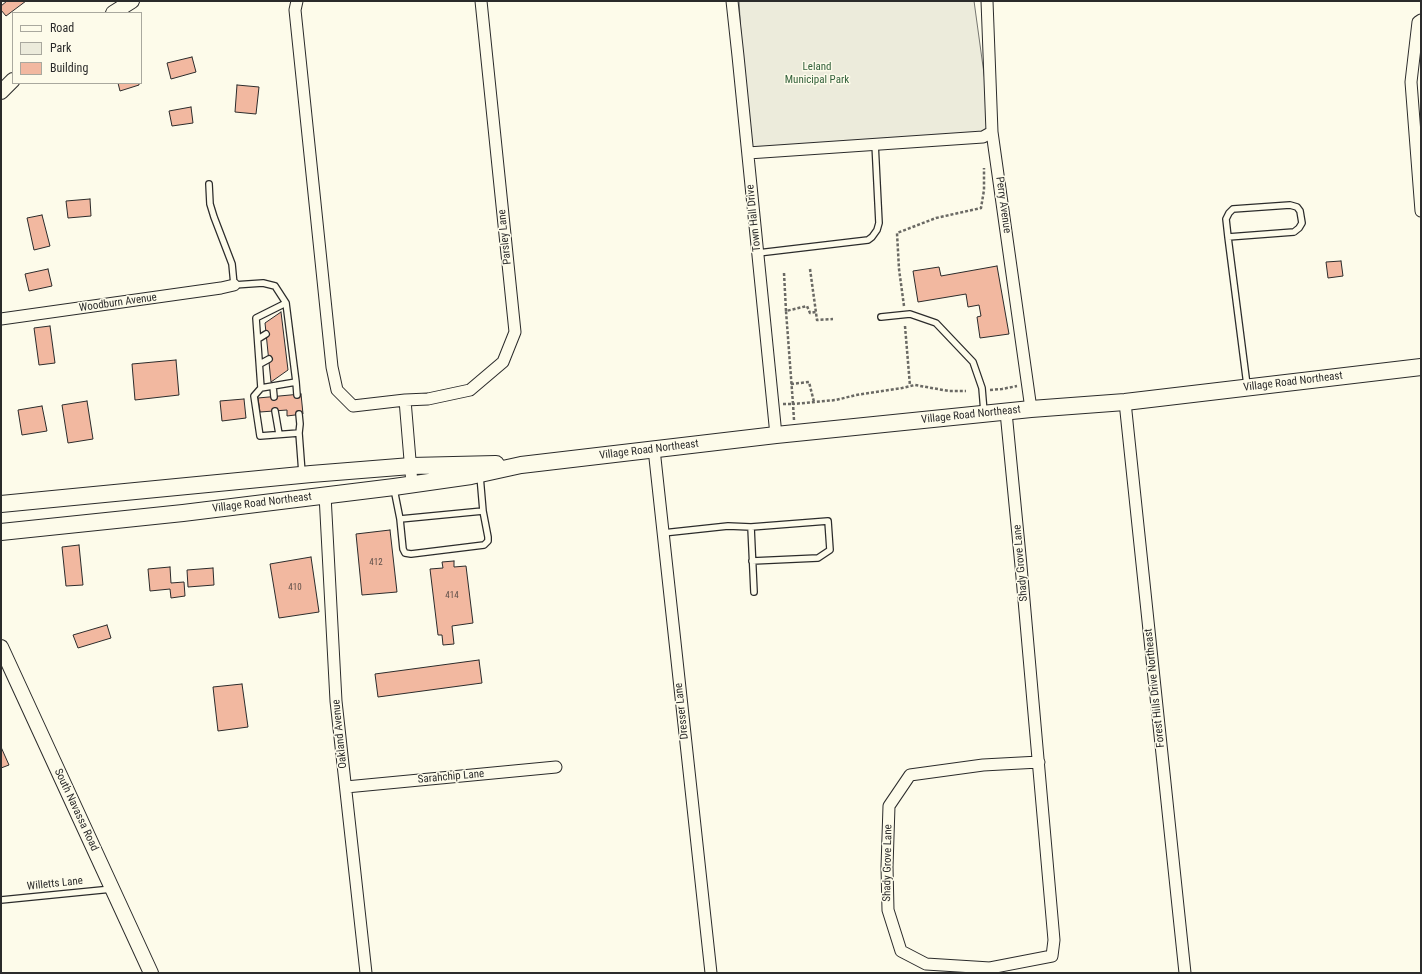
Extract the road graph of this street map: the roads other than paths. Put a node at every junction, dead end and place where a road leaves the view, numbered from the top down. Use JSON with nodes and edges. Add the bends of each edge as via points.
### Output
{"nodes":[{"id":1,"x":132,"y":1,"type":"edge"},
{"id":2,"x":297,"y":1,"type":"edge"},
{"id":3,"x":481,"y":1,"type":"edge"},
{"id":4,"x":732,"y":1,"type":"edge"},
{"id":5,"x":987,"y":1,"type":"edge"},
{"id":6,"x":115,"y":12,"type":"edge"},
{"id":7,"x":1421,"y":20,"type":"edge"},
{"id":8,"x":12,"y":81,"type":"edge"},
{"id":9,"x":1,"y":92,"type":"edge"},
{"id":10,"x":992,"y":132,"type":"junction"},
{"id":11,"x":875,"y":143,"type":"junction"},
{"id":12,"x":748,"y":152,"type":"junction"},
{"id":13,"x":209,"y":184,"type":"dead end"},
{"id":14,"x":1421,"y":211,"type":"edge"},
{"id":15,"x":1228,"y":237,"type":"junction"},
{"id":16,"x":758,"y":253,"type":"junction"},
{"id":17,"x":234,"y":285,"type":"junction"},
{"id":18,"x":286,"y":304,"type":"junction"},
{"id":19,"x":881,"y":317,"type":"dead end"},
{"id":20,"x":1,"y":318,"type":"edge"},
{"id":21,"x":266,"y":334,"type":"dead end"},
{"id":22,"x":258,"y":339,"type":"junction"},
{"id":23,"x":292,"y":347,"type":"junction"},
{"id":24,"x":286,"y":350,"type":"dead end"},
{"id":25,"x":269,"y":359,"type":"dead end"},
{"id":26,"x":260,"y":364,"type":"junction"},
{"id":27,"x":1421,"y":367,"type":"edge"},
{"id":28,"x":296,"y":382,"type":"junction"},
{"id":29,"x":273,"y":386,"type":"junction"},
{"id":30,"x":261,"y":388,"type":"junction"},
{"id":31,"x":1247,"y":388,"type":"junction"},
{"id":32,"x":297,"y":395,"type":"dead end"},
{"id":33,"x":274,"y":397,"type":"dead end"},
{"id":34,"x":405,"y":400,"type":"junction"},
{"id":35,"x":1125,"y":402,"type":"junction"},
{"id":36,"x":1032,"y":409,"type":"junction"},
{"id":37,"x":276,"y":411,"type":"dead end"},
{"id":38,"x":1006,"y":412,"type":"junction"},
{"id":39,"x":299,"y":414,"type":"dead end"},
{"id":40,"x":984,"y":414,"type":"junction"},
{"id":41,"x":299,"y":432,"type":"junction"},
{"id":42,"x":279,"y":434,"type":"junction"},
{"id":43,"x":776,"y":435,"type":"junction"},
{"id":44,"x":654,"y":450,"type":"junction"},
{"id":45,"x":522,"y":465,"type":"junction"},
{"id":46,"x":411,"y":466,"type":"junction"},
{"id":47,"x":480,"y":474,"type":"junction"},
{"id":48,"x":302,"y":475,"type":"junction"},
{"id":49,"x":412,"y":484,"type":"junction"},
{"id":50,"x":394,"y":487,"type":"junction"},
{"id":51,"x":325,"y":495,"type":"junction"},
{"id":52,"x":1,"y":504,"type":"edge"},
{"id":53,"x":483,"y":511,"type":"junction"},
{"id":54,"x":400,"y":519,"type":"junction"},
{"id":55,"x":751,"y":527,"type":"junction"},
{"id":56,"x":1,"y":532,"type":"edge"},
{"id":57,"x":663,"y":534,"type":"junction"},
{"id":58,"x":752,"y":561,"type":"junction"},
{"id":59,"x":754,"y":592,"type":"dead end"},
{"id":60,"x":1,"y":648,"type":"edge"},
{"id":61,"x":1038,"y":762,"type":"junction"},
{"id":62,"x":556,"y":767,"type":"dead end"},
{"id":63,"x":346,"y":786,"type":"junction"},
{"id":64,"x":112,"y":889,"type":"junction"},
{"id":65,"x":1,"y":900,"type":"edge"},
{"id":66,"x":151,"y":973,"type":"edge"},
{"id":67,"x":366,"y":973,"type":"edge"},
{"id":68,"x":711,"y":973,"type":"edge"},
{"id":69,"x":1185,"y":973,"type":"edge"}],
"edges":[{"from":1,"to":6,"type":"street"},
{"from":2,"to":34,"type":"street","name":"Parsley Lane","via":[[295,10],[336,390],[353,406]]},
{"from":3,"to":34,"type":"street","name":"Parsley Lane","via":[[515,332],[503,362],[470,390],[428,399]]},
{"from":4,"to":12,"type":"street","name":"Town Hall Drive"},
{"from":5,"to":10,"type":"street","name":"Perry Avenue"},
{"from":7,"to":14,"type":"street","via":[[1418,22],[1411,82]]},
{"from":8,"to":9,"type":"street"},
{"from":10,"to":11,"type":"street","via":[[983,137]]},
{"from":10,"to":36,"type":"street","name":"Perry Avenue"},
{"from":11,"to":12,"type":"street"},
{"from":11,"to":16,"type":"lane","via":[[879,223],[872,237],[868,240]]},
{"from":12,"to":16,"type":"street","name":"Town Hall Drive"},
{"from":13,"to":17,"type":"lane","via":[[210,204],[232,264]]},
{"from":15,"to":15,"type":"lane","via":[[1226,219],[1233,209],[1290,205],[1300,211],[1302,223],[1294,232]]},
{"from":15,"to":31,"type":"lane"},
{"from":16,"to":43,"type":"street","name":"Town Hall Drive"},
{"from":17,"to":18,"type":"lane","via":[[263,282],[276,286]]},
{"from":17,"to":20,"type":"street","name":"Woodburn Avenue"},
{"from":18,"to":22,"type":"lane","via":[[256,318]]},
{"from":18,"to":23,"type":"lane","via":[[286,323]]},
{"from":19,"to":40,"type":"lane","via":[[910,314],[936,323],[973,362],[982,388]]},
{"from":21,"to":22,"type":"lane"},
{"from":22,"to":26,"type":"lane"},
{"from":23,"to":24,"type":"lane"},
{"from":23,"to":28,"type":"lane"},
{"from":25,"to":26,"type":"lane"},
{"from":26,"to":30,"type":"lane"},
{"from":27,"to":31,"type":"main road","name":"Village Road Northeast"},
{"from":28,"to":29,"type":"lane"},
{"from":28,"to":32,"type":"lane"},
{"from":29,"to":30,"type":"lane"},
{"from":29,"to":33,"type":"lane"},
{"from":30,"to":42,"type":"lane","via":[[254,396],[260,436]]},
{"from":31,"to":35,"type":"main road","name":"Village Road Northeast"},
{"from":34,"to":46,"type":"street"},
{"from":35,"to":36,"type":"main road","name":"Village Road Northeast"},
{"from":35,"to":69,"type":"street","name":"Forest Hills Drive Northeast"},
{"from":36,"to":38,"type":"main road","name":"Village Road Northeast"},
{"from":37,"to":42,"type":"lane"},
{"from":38,"to":40,"type":"main road","name":"Village Road Northeast"},
{"from":38,"to":61,"type":"street","name":"Shady Grove Lane"},
{"from":39,"to":41,"type":"lane"},
{"from":40,"to":43,"type":"main road","name":"Village Road Northeast"},
{"from":41,"to":42,"type":"lane"},
{"from":41,"to":48,"type":"lane"},
{"from":43,"to":44,"type":"main road","name":"Village Road Northeast"},
{"from":44,"to":45,"type":"main road","name":"Village Road Northeast"},
{"from":44,"to":57,"type":"street","name":"Dresser Lane"},
{"from":45,"to":46,"type":"main road","name":"Village Road Northeast"},
{"from":45,"to":47,"type":"main road","name":"Village Road Northeast"},
{"from":46,"to":48,"type":"main road","name":"Village Road Northeast"},
{"from":46,"to":49,"type":"street"},
{"from":47,"to":49,"type":"main road","name":"Village Road Northeast"},
{"from":47,"to":53,"type":"lane"},
{"from":48,"to":52,"type":"main road","name":"Village Road Northeast"},
{"from":49,"to":50,"type":"main road","name":"Village Road Northeast"},
{"from":50,"to":51,"type":"main road","name":"Village Road Northeast"},
{"from":50,"to":54,"type":"lane"},
{"from":51,"to":56,"type":"main road","name":"Village Road Northeast"},
{"from":51,"to":63,"type":"street","name":"Oakland Avenue","via":[[336,701]]},
{"from":53,"to":54,"type":"lane"},
{"from":53,"to":54,"type":"lane","via":[[488,537],[484,545],[411,554],[403,550]]},
{"from":55,"to":57,"type":"lane","via":[[728,526]]},
{"from":55,"to":58,"type":"lane"},
{"from":55,"to":58,"type":"lane","via":[[828,521],[830,550],[818,558]]},
{"from":57,"to":68,"type":"street","name":"Dresser Lane"},
{"from":58,"to":59,"type":"lane"},
{"from":60,"to":64,"type":"street","name":"South Navassa Road"},
{"from":61,"to":61,"type":"street","name":"Shady Grove Lane","via":[[1054,940],[1052,956],[990,968],[926,964],[901,951],[888,910],[889,806],[910,775],[983,765]]},
{"from":62,"to":63,"type":"street","name":"Sarahchip Lane"},
{"from":63,"to":67,"type":"street","name":"Oakland Avenue"},
{"from":64,"to":65,"type":"lane","name":"Willetts Lane"},
{"from":64,"to":66,"type":"street","name":"South Navassa Road"}]}
